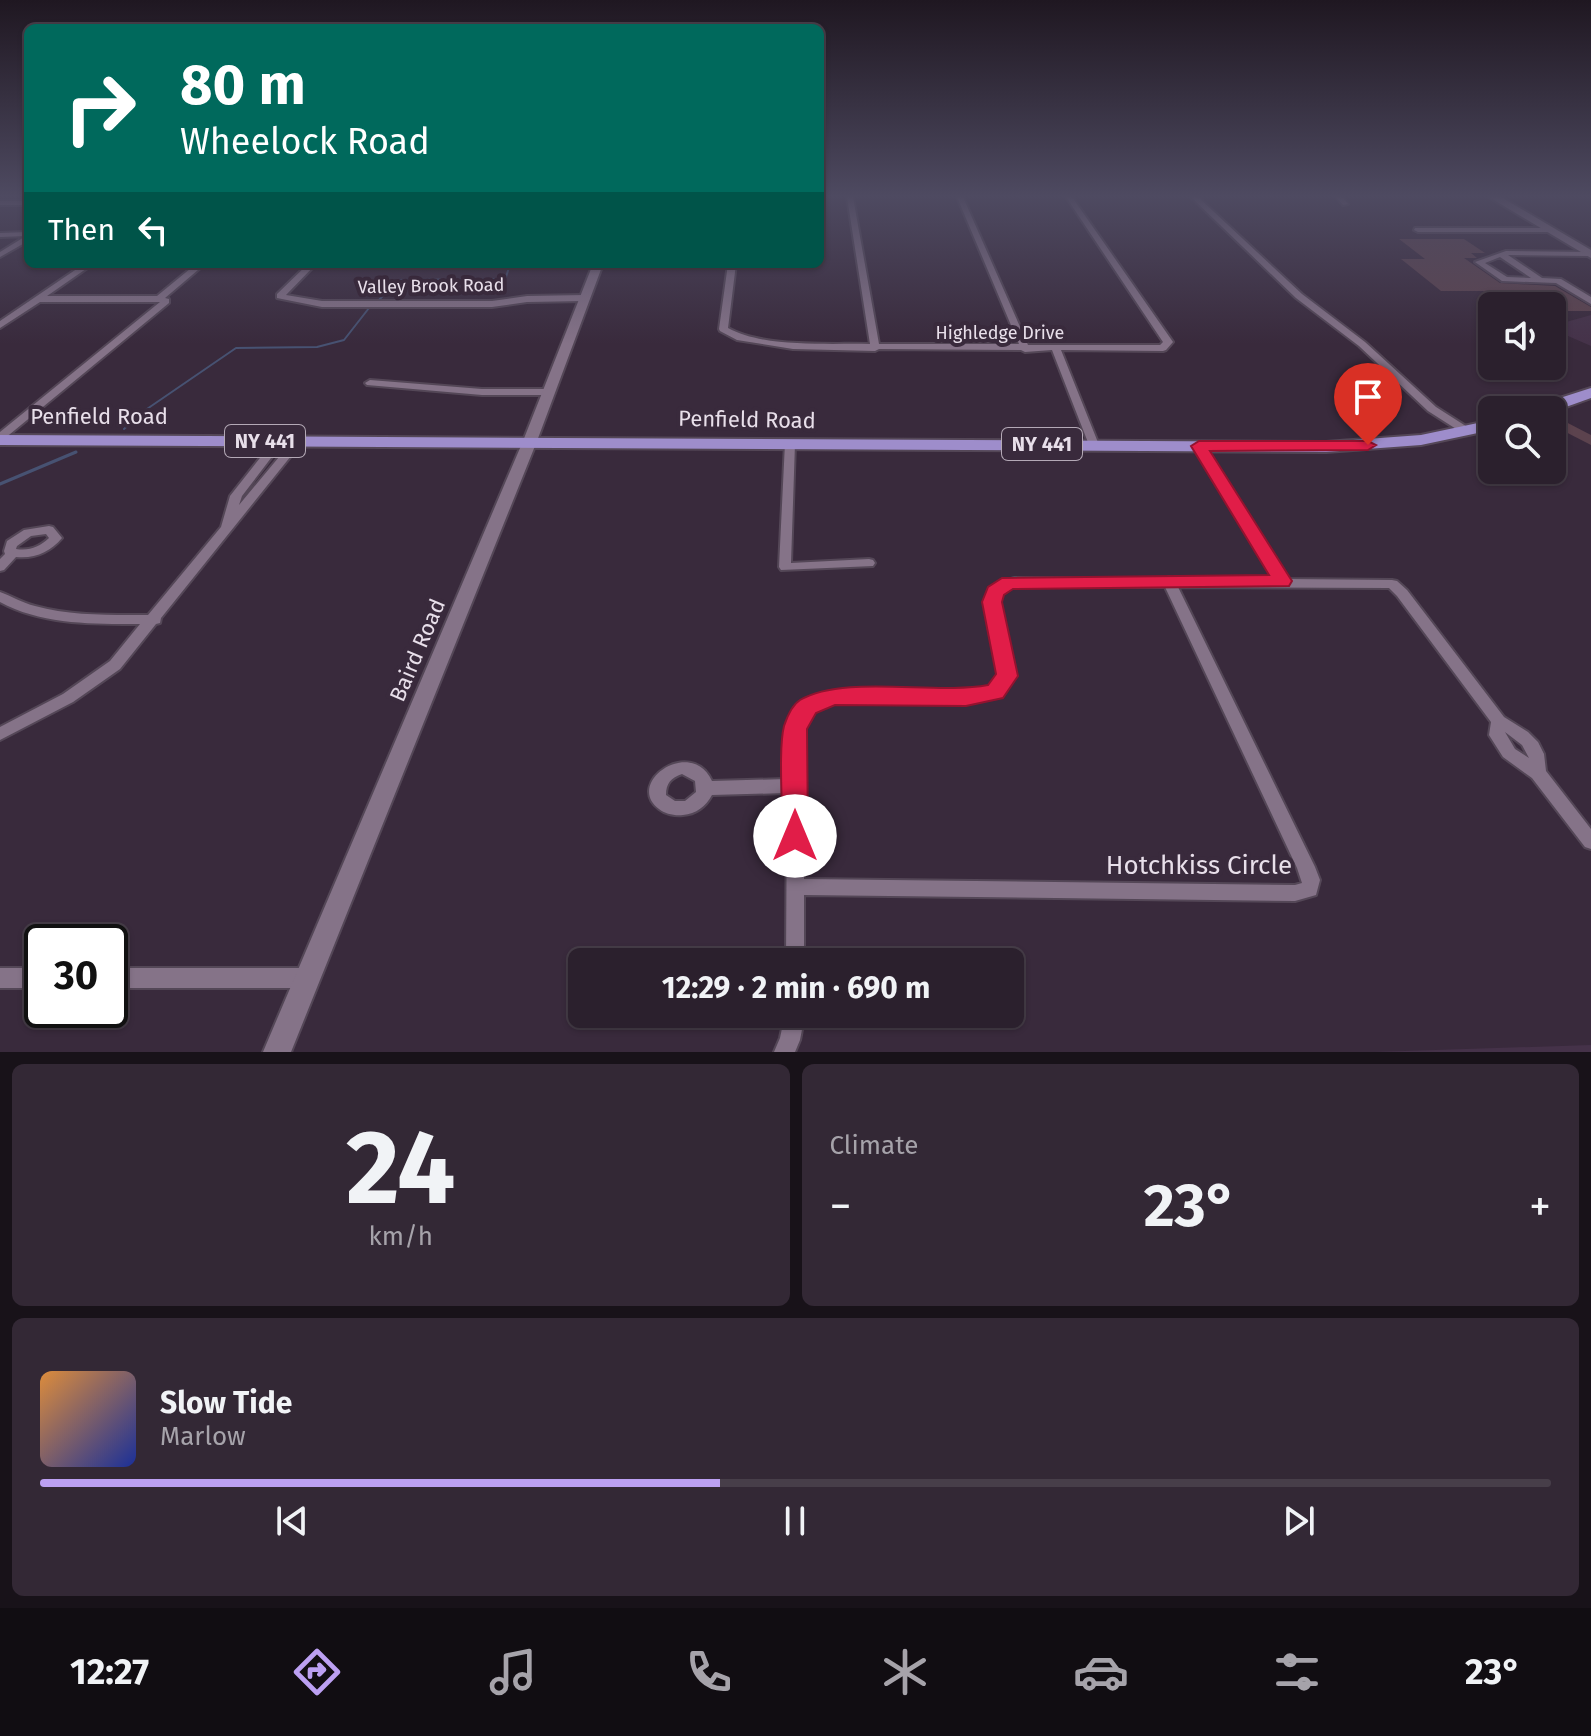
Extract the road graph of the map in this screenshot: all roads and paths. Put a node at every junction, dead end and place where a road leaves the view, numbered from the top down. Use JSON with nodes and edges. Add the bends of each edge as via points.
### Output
{"nodes":[{"id":1,"x":858,"y":246,"type":"edge"},
{"id":2,"x":981,"y":246,"type":"edge"},
{"id":3,"x":1103,"y":246,"type":"edge"},
{"id":4,"x":1246,"y":246,"type":"edge"},
{"id":5,"x":1503,"y":255,"type":"junction"},
{"id":6,"x":1590,"y":255,"type":"edge"},
{"id":7,"x":83,"y":268,"type":"edge"},
{"id":8,"x":196,"y":268,"type":"edge"},
{"id":9,"x":308,"y":268,"type":"edge"},
{"id":10,"x":596,"y":268,"type":"edge"},
{"id":11,"x":731,"y":268,"type":"edge"},
{"id":12,"x":1539,"y":279,"type":"junction"},
{"id":13,"x":585,"y":298,"type":"junction"},
{"id":14,"x":38,"y":299,"type":"junction"},
{"id":15,"x":159,"y":299,"type":"junction"},
{"id":16,"x":1591,"y":301,"type":"edge"},
{"id":17,"x":0,"y":325,"type":"edge"},
{"id":18,"x":875,"y":348,"type":"junction"},
{"id":19,"x":1025,"y":349,"type":"junction"},
{"id":20,"x":1056,"y":349,"type":"junction"},
{"id":21,"x":370,"y":383,"type":"dead end"},
{"id":22,"x":549,"y":392,"type":"junction"},
{"id":23,"x":1591,"y":393,"type":"edge"},
{"id":24,"x":1566,"y":402,"type":"edge"},
{"id":25,"x":1478,"y":429,"type":"edge"},
{"id":26,"x":1468,"y":432,"type":"junction"},
{"id":27,"x":0,"y":439,"type":"edge"},
{"id":28,"x":279,"y":441,"type":"junction"},
{"id":29,"x":298,"y":441,"type":"junction"},
{"id":30,"x":530,"y":441,"type":"junction"},
{"id":31,"x":790,"y":443,"type":"junction"},
{"id":32,"x":1094,"y":445,"type":"junction"},
{"id":33,"x":1199,"y":446,"type":"junction"},
{"id":34,"x":226,"y":531,"type":"junction"},
{"id":35,"x":13,"y":553,"type":"dead end"},
{"id":36,"x":869,"y":563,"type":"dead end"},
{"id":37,"x":0,"y":567,"type":"edge"},
{"id":38,"x":1169,"y":581,"type":"junction"},
{"id":39,"x":1282,"y":581,"type":"junction"},
{"id":40,"x":0,"y":596,"type":"edge"},
{"id":41,"x":155,"y":620,"type":"junction"},
{"id":42,"x":0,"y":734,"type":"edge"},
{"id":43,"x":795,"y":786,"type":"junction"},
{"id":44,"x":706,"y":788,"type":"dead end"},
{"id":45,"x":1591,"y":842,"type":"edge"},
{"id":46,"x":795,"y":887,"type":"junction"},
{"id":47,"x":795,"y":948,"type":"edge"},
{"id":48,"x":0,"y":978,"type":"edge"},
{"id":49,"x":24,"y":978,"type":"edge"},
{"id":50,"x":128,"y":978,"type":"edge"},
{"id":51,"x":307,"y":978,"type":"junction"},
{"id":52,"x":792,"y":1028,"type":"edge"},
{"id":53,"x":277,"y":1052,"type":"edge"},
{"id":54,"x":784,"y":1052,"type":"edge"}],
"edges":[{"from":1,"to":18,"type":"street"},
{"from":2,"to":19,"type":"street"},
{"from":3,"to":20,"type":"street","name":"Highledge Drive","via":[[1168,342],[1151,350]]},
{"from":4,"to":26,"type":"street","via":[[1432,409]]},
{"from":5,"to":6,"type":"street"},
{"from":5,"to":12,"type":"street"},
{"from":5,"to":12,"type":"street","via":[[1479,262],[1501,278]]},
{"from":7,"to":14,"type":"street"},
{"from":8,"to":15,"type":"street"},
{"from":9,"to":13,"type":"street","name":"Valley Brook Road","via":[[280,296],[322,304]]},
{"from":10,"to":13,"type":"street","name":"Baird Road"},
{"from":11,"to":18,"type":"street","name":"Highledge Drive","via":[[725,333],[793,346]]},
{"from":12,"to":16,"type":"street","via":[[1564,283]]},
{"from":13,"to":22,"type":"street","name":"Baird Road"},
{"from":14,"to":15,"type":"street"},
{"from":14,"to":17,"type":"street"},
{"from":15,"to":27,"type":"street","via":[[166,301]]},
{"from":18,"to":19,"type":"street","name":"Highledge Drive"},
{"from":19,"to":20,"type":"street","name":"Highledge Drive"},
{"from":20,"to":32,"type":"street"},
{"from":21,"to":22,"type":"street"},
{"from":22,"to":30,"type":"street","name":"Baird Road"},
{"from":23,"to":24,"type":"main road"},
{"from":25,"to":26,"type":"main road","name":"Penfield Road","number":"NY 441"},
{"from":26,"to":33,"type":"main road","name":"Penfield Road","number":"NY 441","via":[[1368,445]]},
{"from":27,"to":28,"type":"main road","name":"Penfield Road","number":"NY 441"},
{"from":28,"to":29,"type":"main road","name":"Penfield Road","number":"NY 441"},
{"from":28,"to":34,"type":"street","via":[[236,496]]},
{"from":29,"to":30,"type":"main road","name":"Penfield Road","number":"NY 441"},
{"from":29,"to":34,"type":"street"},
{"from":30,"to":31,"type":"main road","name":"Penfield Road","number":"NY 441"},
{"from":30,"to":51,"type":"street","name":"Baird Road"},
{"from":31,"to":32,"type":"main road","name":"Penfield Road","number":"NY 441"},
{"from":31,"to":36,"type":"street","via":[[785,567]]},
{"from":32,"to":33,"type":"main road","name":"Penfield Road","number":"NY 441"},
{"from":33,"to":39,"type":"street"},
{"from":34,"to":41,"type":"street"},
{"from":35,"to":37,"type":"street"},
{"from":38,"to":39,"type":"street"},
{"from":38,"to":43,"type":"street","via":[[1003,585],[992,602],[1007,676],[1001,687],[977,697],[834,697],[816,702],[797,721]]},
{"from":38,"to":46,"type":"street","name":"Hotchkiss Circle","via":[[1306,867],[1310,889],[1295,893]]},
{"from":39,"to":45,"type":"street","via":[[1385,582],[1398,588],[1499,721],[1525,737],[1539,755],[1538,773]]},
{"from":40,"to":41,"type":"street","via":[[65,615]]},
{"from":41,"to":42,"type":"street","via":[[95,680]]},
{"from":43,"to":44,"type":"street"},
{"from":43,"to":46,"type":"street"},
{"from":46,"to":47,"type":"street"},
{"from":48,"to":49,"type":"street"},
{"from":50,"to":51,"type":"street"},
{"from":51,"to":53,"type":"street","name":"Baird Road"},
{"from":52,"to":54,"type":"street"}]}
